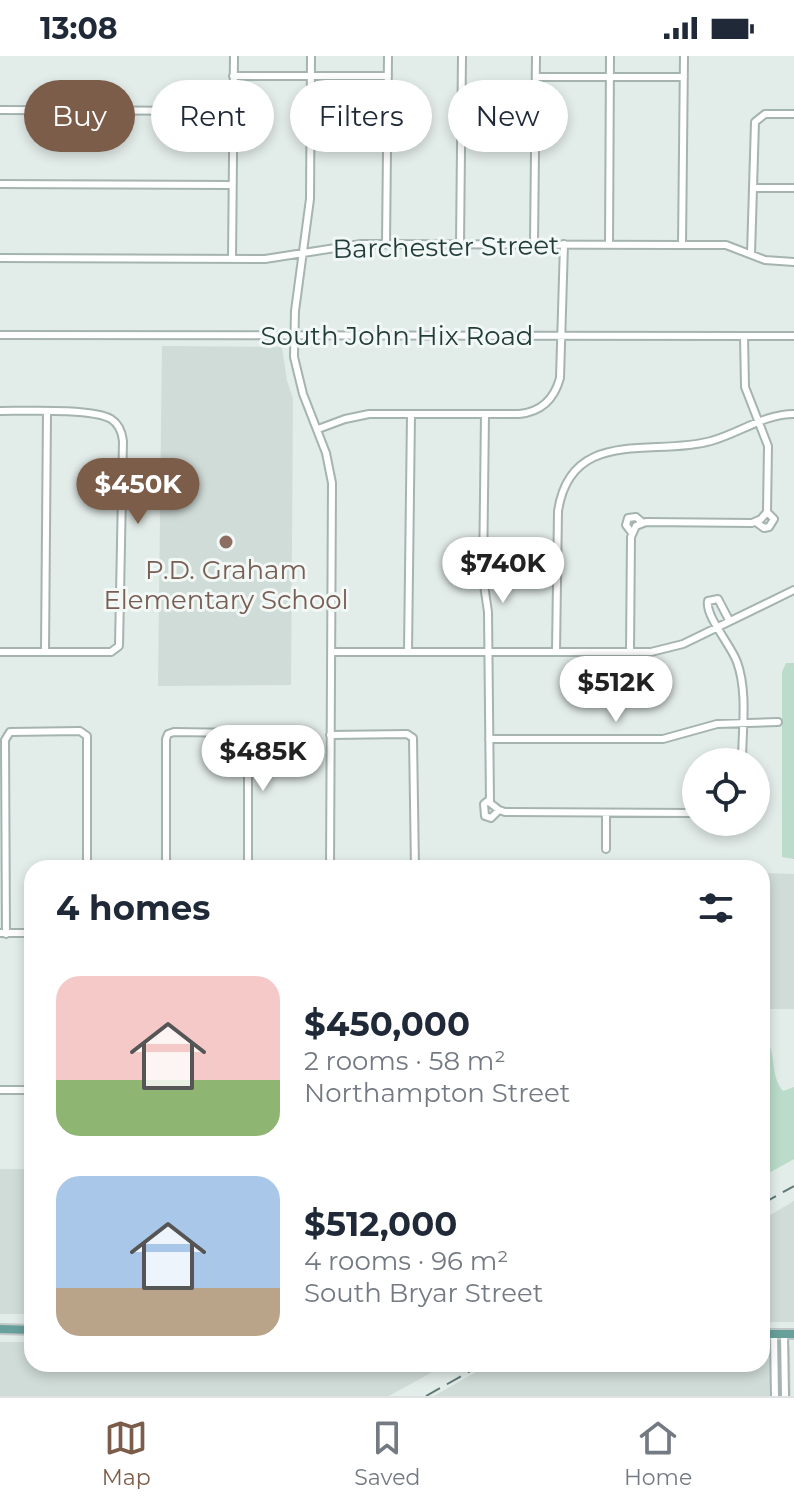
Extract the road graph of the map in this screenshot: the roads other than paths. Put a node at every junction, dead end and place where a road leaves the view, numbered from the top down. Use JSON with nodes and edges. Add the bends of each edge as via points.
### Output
{"nodes":[{"id":1,"x":234,"y":56,"type":"edge"},
{"id":2,"x":311,"y":56,"type":"edge"},
{"id":3,"x":388,"y":56,"type":"edge"},
{"id":4,"x":462,"y":56,"type":"edge"},
{"id":5,"x":536,"y":56,"type":"edge"},
{"id":6,"x":610,"y":56,"type":"edge"},
{"id":7,"x":684,"y":56,"type":"edge"},
{"id":8,"x":310,"y":75,"type":"junction"},
{"id":9,"x":233,"y":76,"type":"junction"},
{"id":10,"x":388,"y":76,"type":"junction"},
{"id":11,"x":536,"y":77,"type":"junction"},
{"id":12,"x":610,"y":77,"type":"junction"},
{"id":13,"x":684,"y":77,"type":"junction"},
{"id":14,"x":233,"y":80,"type":"edge"},
{"id":15,"x":0,"y":110,"type":"edge"},
{"id":16,"x":151,"y":111,"type":"edge"},
{"id":17,"x":794,"y":114,"type":"edge"},
{"id":18,"x":232,"y":152,"type":"edge"},
{"id":19,"x":0,"y":184,"type":"edge"},
{"id":20,"x":232,"y":185,"type":"junction"},
{"id":21,"x":754,"y":188,"type":"junction"},
{"id":22,"x":794,"y":188,"type":"edge"},
{"id":23,"x":386,"y":244,"type":"junction"},
{"id":24,"x":460,"y":244,"type":"junction"},
{"id":25,"x":534,"y":244,"type":"junction"},
{"id":26,"x":564,"y":244,"type":"junction"},
{"id":27,"x":609,"y":245,"type":"junction"},
{"id":28,"x":682,"y":245,"type":"junction"},
{"id":29,"x":303,"y":253,"type":"junction"},
{"id":30,"x":751,"y":254,"type":"junction"},
{"id":31,"x":0,"y":258,"type":"edge"},
{"id":32,"x":232,"y":259,"type":"junction"},
{"id":33,"x":794,"y":262,"type":"edge"},
{"id":34,"x":0,"y":335,"type":"edge"},
{"id":35,"x":293,"y":336,"type":"junction"},
{"id":36,"x":744,"y":336,"type":"junction"},
{"id":37,"x":794,"y":336,"type":"edge"},
{"id":38,"x":562,"y":337,"type":"junction"},
{"id":39,"x":0,"y":411,"type":"edge"},
{"id":40,"x":47,"y":411,"type":"junction"},
{"id":41,"x":411,"y":414,"type":"junction"},
{"id":42,"x":485,"y":414,"type":"junction"},
{"id":43,"x":794,"y":414,"type":"edge"},
{"id":44,"x":759,"y":421,"type":"junction"},
{"id":45,"x":318,"y":429,"type":"junction"},
{"id":46,"x":767,"y":512,"type":"junction"},
{"id":47,"x":756,"y":522,"type":"junction"},
{"id":48,"x":794,"y":590,"type":"edge"},
{"id":49,"x":729,"y":620,"type":"junction"},
{"id":50,"x":718,"y":626,"type":"junction"},
{"id":51,"x":45,"y":651,"type":"junction"},
{"id":52,"x":408,"y":651,"type":"junction"},
{"id":53,"x":0,"y":652,"type":"edge"},
{"id":54,"x":331,"y":652,"type":"junction"},
{"id":55,"x":489,"y":652,"type":"junction"},
{"id":56,"x":556,"y":652,"type":"junction"},
{"id":57,"x":630,"y":652,"type":"junction"},
{"id":58,"x":742,"y":722,"type":"junction"},
{"id":59,"x":778,"y":722,"type":"dead end"},
{"id":60,"x":330,"y":735,"type":"junction"},
{"id":61,"x":489,"y":739,"type":"junction"},
{"id":62,"x":742,"y":748,"type":"edge"},
{"id":63,"x":494,"y":806,"type":"junction"},
{"id":64,"x":606,"y":813,"type":"junction"},
{"id":65,"x":682,"y":813,"type":"edge"},
{"id":66,"x":606,"y":849,"type":"dead end"},
{"id":67,"x":87,"y":860,"type":"edge"},
{"id":68,"x":166,"y":860,"type":"edge"},
{"id":69,"x":248,"y":860,"type":"edge"},
{"id":70,"x":330,"y":860,"type":"edge"},
{"id":71,"x":415,"y":860,"type":"edge"},
{"id":72,"x":24,"y":933,"type":"edge"},
{"id":73,"x":3,"y":934,"type":"edge"},
{"id":74,"x":0,"y":1090,"type":"edge"},
{"id":75,"x":24,"y":1090,"type":"edge"},
{"id":76,"x":0,"y":1329,"type":"edge"},
{"id":77,"x":24,"y":1330,"type":"edge"},
{"id":78,"x":770,"y":1334,"type":"edge"},
{"id":79,"x":774,"y":1334,"type":"junction"},
{"id":80,"x":789,"y":1334,"type":"edge"},
{"id":81,"x":775,"y":1396,"type":"edge"},
{"id":82,"x":785,"y":1396,"type":"edge"}],
"edges":[{"from":1,"to":9,"type":"street"},
{"from":2,"to":8,"type":"street"},
{"from":3,"to":10,"type":"street"},
{"from":4,"to":24,"type":"street"},
{"from":5,"to":11,"type":"street"},
{"from":6,"to":12,"type":"street"},
{"from":7,"to":13,"type":"street"},
{"from":8,"to":9,"type":"street"},
{"from":8,"to":10,"type":"street"},
{"from":8,"to":29,"type":"street","via":[[310,199]]},
{"from":9,"to":14,"type":"street"},
{"from":10,"to":23,"type":"street"},
{"from":11,"to":12,"type":"street"},
{"from":11,"to":25,"type":"street"},
{"from":12,"to":13,"type":"street"},
{"from":12,"to":27,"type":"street"},
{"from":13,"to":28,"type":"street"},
{"from":15,"to":16,"type":"street"},
{"from":17,"to":21,"type":"street","via":[[759,117]]},
{"from":18,"to":20,"type":"street"},
{"from":19,"to":20,"type":"street"},
{"from":20,"to":32,"type":"street"},
{"from":21,"to":22,"type":"street"},
{"from":21,"to":30,"type":"street"},
{"from":23,"to":24,"type":"street","name":"Barchester Street"},
{"from":23,"to":29,"type":"street","name":"Barchester Street"},
{"from":24,"to":25,"type":"street","name":"Barchester Street"},
{"from":25,"to":26,"type":"street","name":"Barchester Street"},
{"from":26,"to":27,"type":"street","name":"Barchester Street"},
{"from":26,"to":38,"type":"street"},
{"from":27,"to":28,"type":"street","name":"Barchester Street"},
{"from":28,"to":30,"type":"street","name":"Barchester Street","via":[[726,245]]},
{"from":29,"to":32,"type":"street","name":"Barchester Street"},
{"from":29,"to":35,"type":"street"},
{"from":30,"to":33,"type":"street","name":"Barchester Street"},
{"from":31,"to":32,"type":"street","name":"Barchester Street"},
{"from":34,"to":35,"type":"street","name":"South John Hix Road"},
{"from":35,"to":38,"type":"street","name":"South John Hix Road"},
{"from":35,"to":45,"type":"street","via":[[298,376]]},
{"from":36,"to":37,"type":"street","name":"South John Hix Road"},
{"from":36,"to":38,"type":"street","name":"South John Hix Road"},
{"from":36,"to":44,"type":"street","via":[[745,387]]},
{"from":38,"to":42,"type":"street","via":[[560,378],[551,398],[526,413]]},
{"from":39,"to":40,"type":"street"},
{"from":40,"to":51,"type":"street"},
{"from":40,"to":51,"type":"street","via":[[107,417],[123,441],[118,648]]},
{"from":41,"to":42,"type":"street"},
{"from":41,"to":45,"type":"street","via":[[361,415]]},
{"from":41,"to":52,"type":"street"},
{"from":42,"to":55,"type":"street","via":[[483,578]]},
{"from":43,"to":44,"type":"street"},
{"from":44,"to":46,"type":"street","via":[[768,446]]},
{"from":44,"to":56,"type":"street","via":[[697,444],[610,450],[576,471],[558,511]]},
{"from":45,"to":54,"type":"street","via":[[332,483]]},
{"from":46,"to":47,"type":"street"},
{"from":46,"to":47,"type":"street","via":[[774,519],[769,527]]},
{"from":47,"to":57,"type":"street","via":[[642,522],[632,533]]},
{"from":48,"to":49,"type":"street"},
{"from":49,"to":50,"type":"street"},
{"from":49,"to":50,"type":"street","via":[[719,600],[711,599],[707,609]]},
{"from":50,"to":57,"type":"street","via":[[669,648]]},
{"from":50,"to":58,"type":"street","via":[[739,668]]},
{"from":51,"to":53,"type":"street"},
{"from":52,"to":54,"type":"street"},
{"from":52,"to":55,"type":"street"},
{"from":54,"to":60,"type":"street"},
{"from":55,"to":56,"type":"street"},
{"from":55,"to":61,"type":"street"},
{"from":56,"to":57,"type":"street"},
{"from":58,"to":59,"type":"street"},
{"from":58,"to":61,"type":"street","via":[[663,739]]},
{"from":58,"to":62,"type":"street"},
{"from":60,"to":70,"type":"street"},
{"from":60,"to":71,"type":"street","via":[[413,738]]},
{"from":61,"to":63,"type":"street"},
{"from":63,"to":63,"type":"street","via":[[484,804],[485,816],[491,818]]},
{"from":63,"to":64,"type":"street"},
{"from":64,"to":65,"type":"street"},
{"from":64,"to":66,"type":"street"},
{"from":67,"to":73,"type":"street","via":[[88,739],[83,732],[8,733]]},
{"from":68,"to":69,"type":"street","via":[[168,734],[244,733]]},
{"from":72,"to":73,"type":"street"},
{"from":74,"to":75,"type":"street"},
{"from":76,"to":77,"type":"main road"},
{"from":78,"to":79,"type":"main road"},
{"from":79,"to":80,"type":"main road"},
{"from":79,"to":81,"type":"street"},
{"from":80,"to":82,"type":"street"}]}
